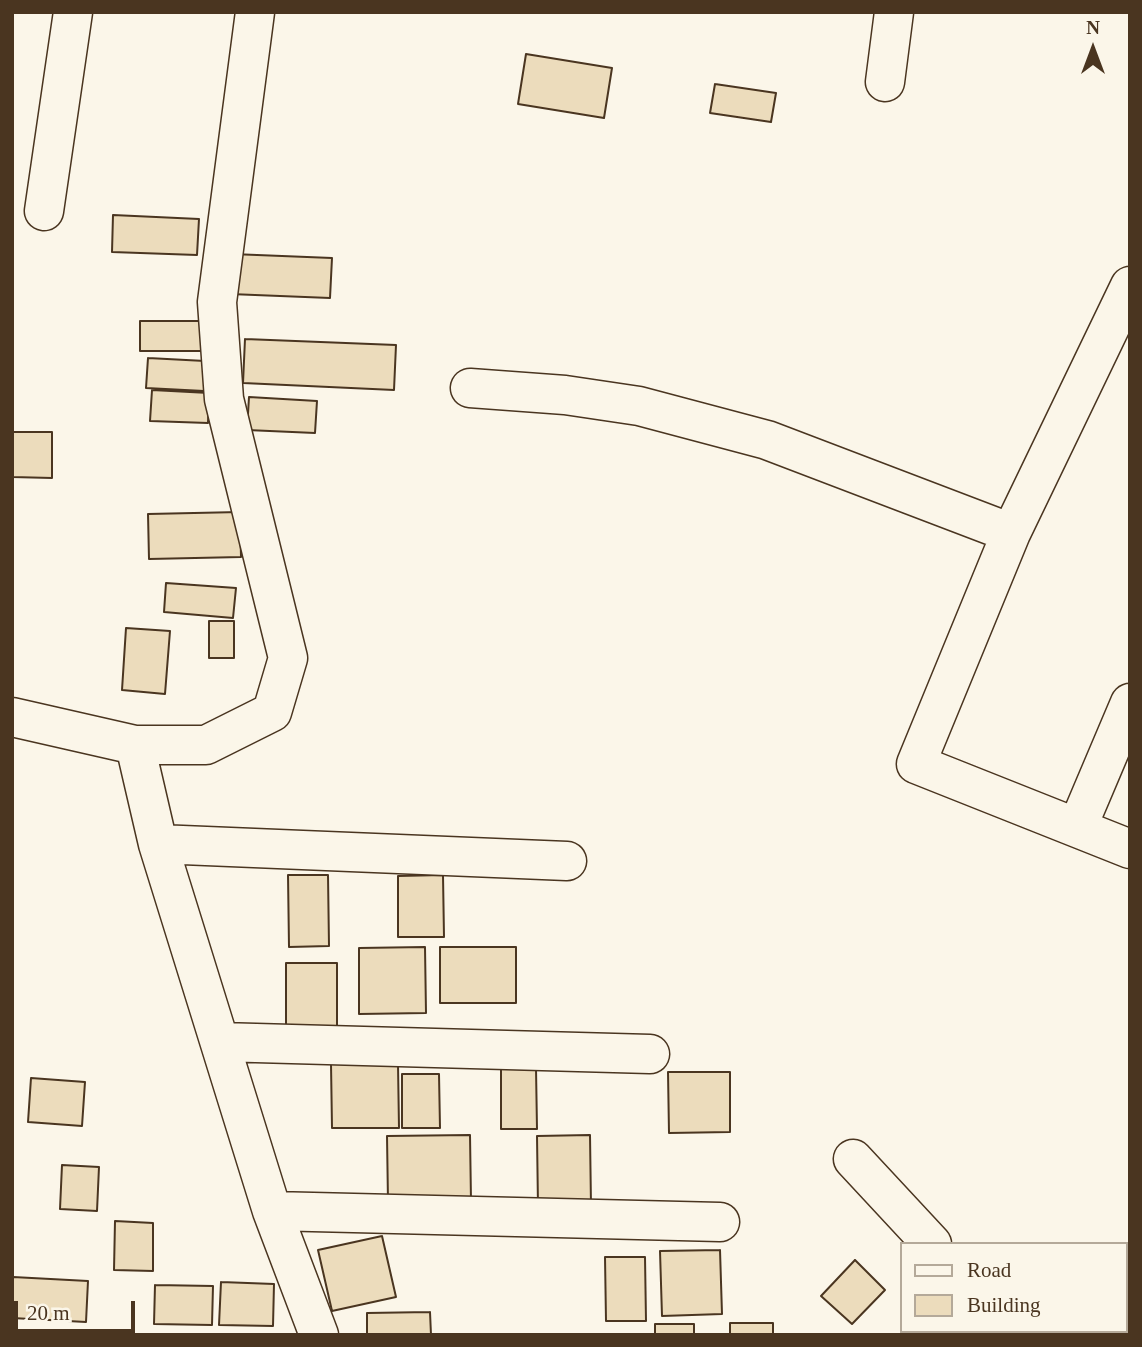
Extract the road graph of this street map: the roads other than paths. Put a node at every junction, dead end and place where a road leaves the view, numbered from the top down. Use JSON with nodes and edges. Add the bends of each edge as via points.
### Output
{"nodes":[{"id":1,"x":73,"y":12,"type":"edge"},
{"id":2,"x":255,"y":12,"type":"edge"},
{"id":3,"x":894,"y":12,"type":"edge"},
{"id":4,"x":885,"y":82,"type":"dead end"},
{"id":5,"x":44,"y":211,"type":"dead end"},
{"id":6,"x":1130,"y":286,"type":"edge"},
{"id":7,"x":470,"y":388,"type":"dead end"},
{"id":8,"x":1011,"y":533,"type":"junction"},
{"id":9,"x":1130,"y":703,"type":"edge"},
{"id":10,"x":12,"y":717,"type":"edge"},
{"id":11,"x":135,"y":745,"type":"junction"},
{"id":12,"x":1077,"y":828,"type":"junction"},
{"id":13,"x":158,"y":844,"type":"junction"},
{"id":14,"x":1130,"y":849,"type":"edge"},
{"id":15,"x":567,"y":861,"type":"dead end"},
{"id":16,"x":220,"y":1042,"type":"junction"},
{"id":17,"x":650,"y":1054,"type":"dead end"},
{"id":18,"x":853,"y":1159,"type":"dead end"},
{"id":19,"x":272,"y":1211,"type":"junction"},
{"id":20,"x":720,"y":1222,"type":"dead end"},
{"id":21,"x":930,"y":1242,"type":"edge"},
{"id":22,"x":319,"y":1335,"type":"edge"}],
"edges":[{"from":1,"to":5,"type":"street"},
{"from":2,"to":11,"type":"street","via":[[217,302],[224,399],[288,658],[272,712],[206,745]]},
{"from":3,"to":4,"type":"street"},
{"from":6,"to":8,"type":"street"},
{"from":7,"to":8,"type":"street","via":[[639,406],[767,440]]},
{"from":8,"to":12,"type":"street","via":[[916,764]]},
{"from":9,"to":12,"type":"street"},
{"from":10,"to":11,"type":"street"},
{"from":11,"to":13,"type":"street"},
{"from":12,"to":14,"type":"street"},
{"from":13,"to":15,"type":"street"},
{"from":13,"to":16,"type":"street"},
{"from":16,"to":17,"type":"street"},
{"from":16,"to":19,"type":"street"},
{"from":18,"to":21,"type":"street"},
{"from":19,"to":20,"type":"street"},
{"from":19,"to":22,"type":"street"}]}
